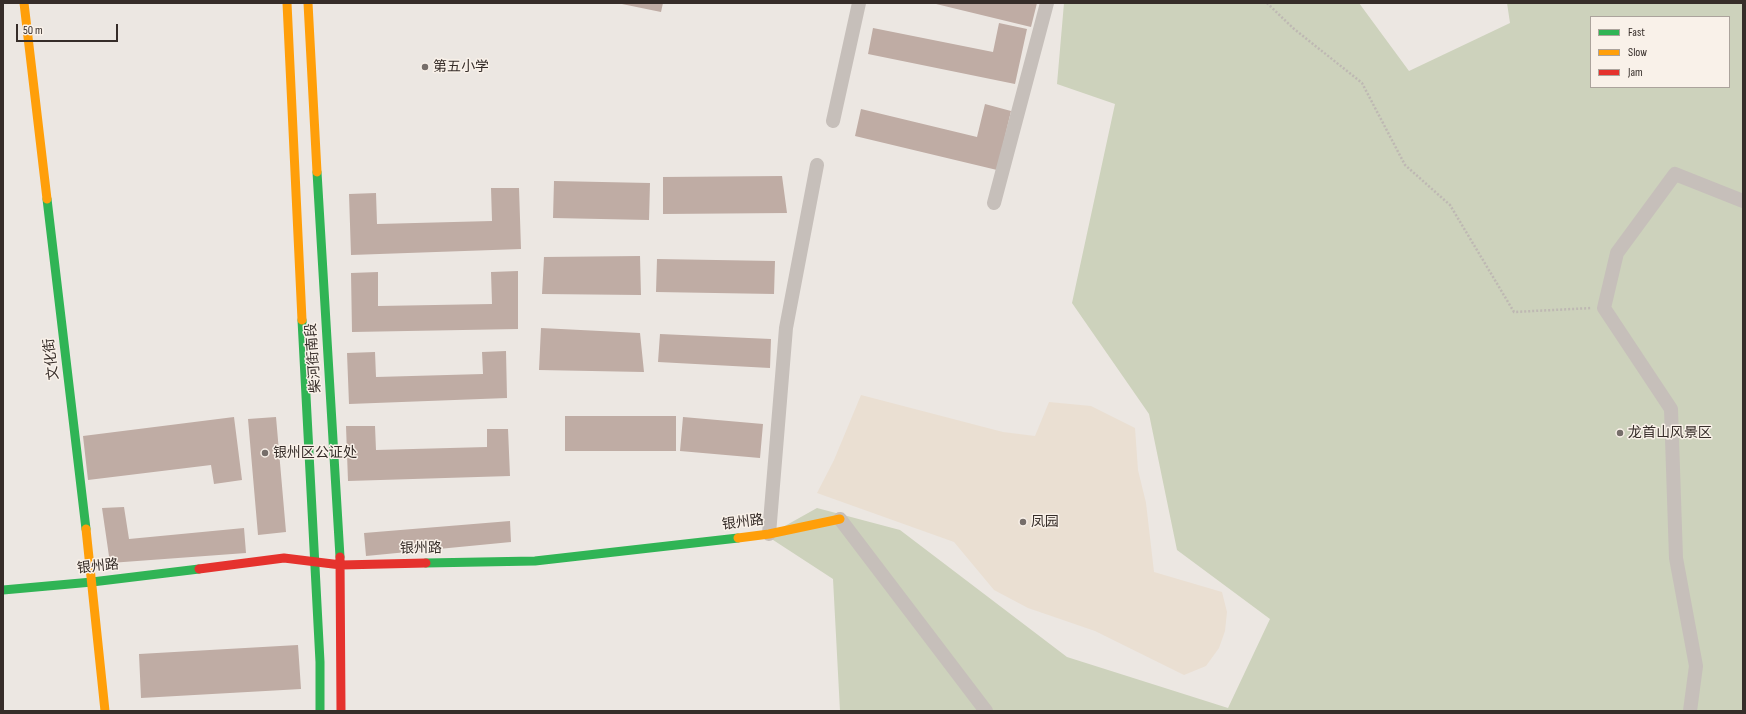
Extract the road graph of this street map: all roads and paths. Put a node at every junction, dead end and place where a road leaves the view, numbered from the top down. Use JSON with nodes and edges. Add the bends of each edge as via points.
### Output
{"nodes":[{"id":1,"x":24,"y":3,"type":"edge"},
{"id":2,"x":287,"y":3,"type":"edge"},
{"id":3,"x":308,"y":3,"type":"edge"},
{"id":4,"x":859,"y":3,"type":"edge"},
{"id":5,"x":1047,"y":3,"type":"edge"},
{"id":6,"x":1267,"y":3,"type":"edge"},
{"id":7,"x":832,"y":121,"type":"dead end"},
{"id":8,"x":817,"y":165,"type":"dead end"},
{"id":9,"x":1743,"y":201,"type":"edge"},
{"id":10,"x":994,"y":203,"type":"dead end"},
{"id":11,"x":1604,"y":308,"type":"junction"},
{"id":12,"x":840,"y":519,"type":"joint"},
{"id":13,"x":769,"y":534,"type":"junction"},
{"id":14,"x":315,"y":562,"type":"junction"},
{"id":15,"x":341,"y":565,"type":"junction"},
{"id":16,"x":92,"y":582,"type":"junction"},
{"id":17,"x":3,"y":590,"type":"edge"},
{"id":18,"x":105,"y":711,"type":"edge"},
{"id":19,"x":320,"y":711,"type":"edge"},
{"id":20,"x":341,"y":711,"type":"edge"},
{"id":21,"x":986,"y":711,"type":"edge"},
{"id":22,"x":1690,"y":711,"type":"edge"}],
"edges":[{"from":1,"to":16,"type":"main road","name":"文化街"},
{"from":2,"to":14,"type":"main road","name":"柴河街南段"},
{"from":3,"to":15,"type":"main road","name":"柴河街南段","via":[[308,40]]},
{"from":4,"to":7,"type":"street"},
{"from":5,"to":10,"type":"street"},
{"from":6,"to":11,"type":"path","via":[[1293,28],[1362,82],[1405,165],[1450,205],[1514,312]]},
{"from":8,"to":13,"type":"street","via":[[786,328]]},
{"from":9,"to":11,"type":"street","via":[[1675,174],[1616,253]]},
{"from":11,"to":22,"type":"street","via":[[1671,409],[1676,558],[1696,666]]},
{"from":12,"to":13,"type":"main road","name":"银州路"},
{"from":12,"to":21,"type":"street"},
{"from":13,"to":15,"type":"main road","name":"银州路","via":[[535,561]]},
{"from":14,"to":15,"type":"main road","name":"银州路"},
{"from":14,"to":16,"type":"main road","name":"银州路","via":[[284,558]]},
{"from":14,"to":19,"type":"main road","name":"柴河街南段"},
{"from":15,"to":20,"type":"main road","name":"柴河街南段"},
{"from":16,"to":17,"type":"main road","name":"银州路"},
{"from":16,"to":18,"type":"main road","name":"文化街"}]}
